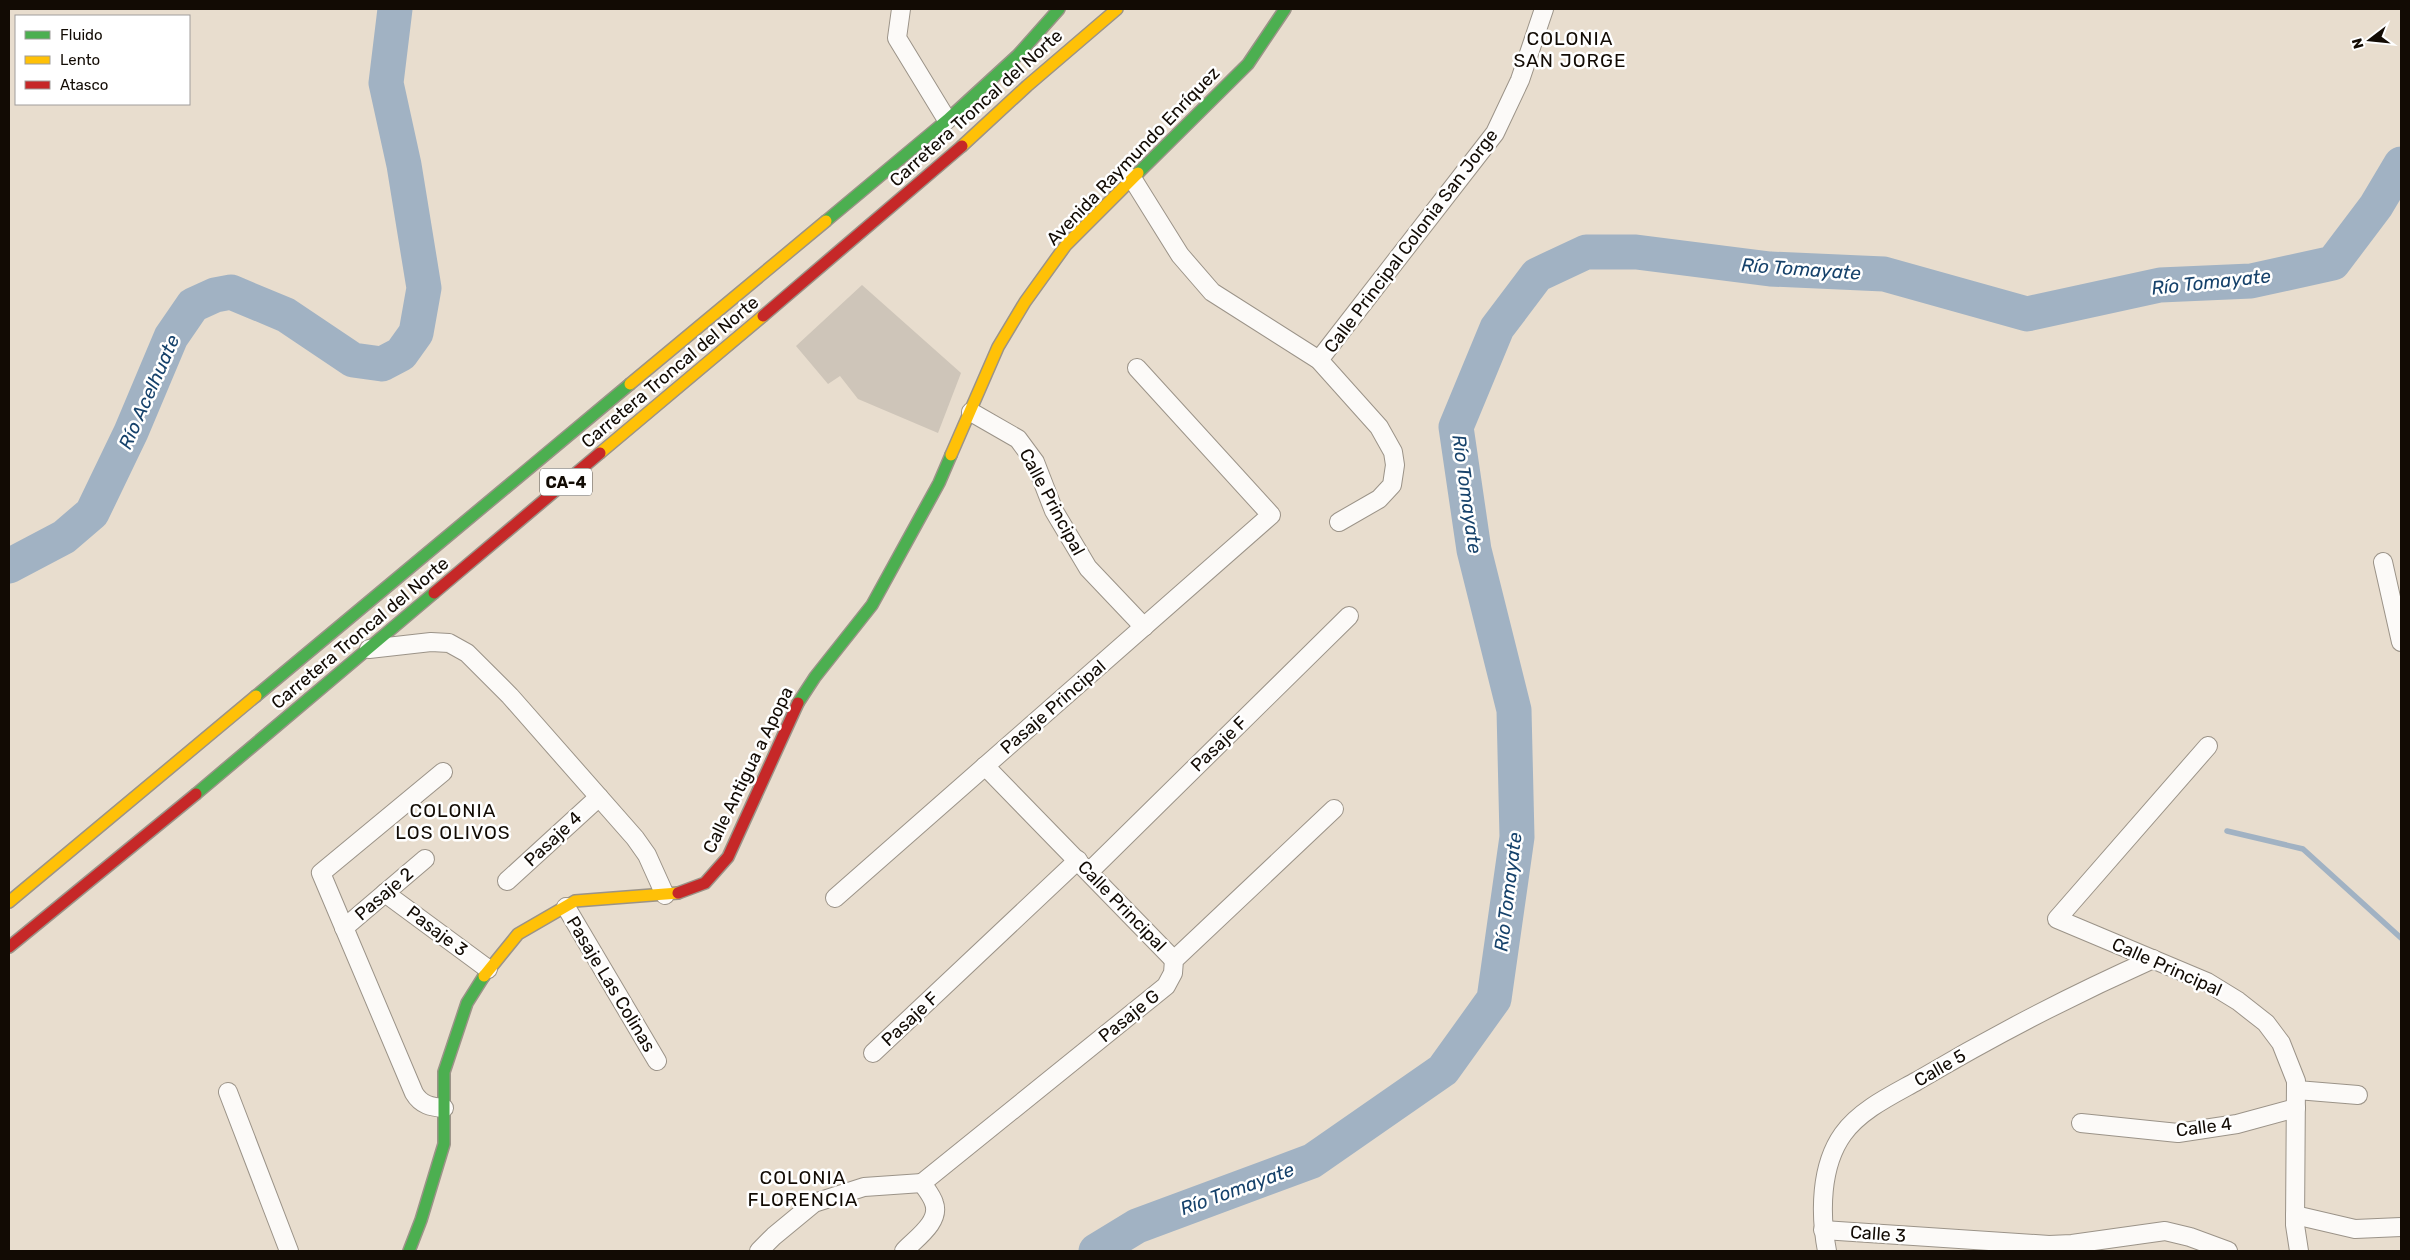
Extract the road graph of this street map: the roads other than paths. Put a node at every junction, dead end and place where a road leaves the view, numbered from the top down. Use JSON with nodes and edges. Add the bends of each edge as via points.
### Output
{"nodes":[{"id":1,"x":901,"y":9,"type":"edge"},
{"id":2,"x":1059,"y":9,"type":"edge"},
{"id":3,"x":1116,"y":9,"type":"edge"},
{"id":4,"x":1285,"y":9,"type":"edge"},
{"id":5,"x":1544,"y":9,"type":"edge"},
{"id":6,"x":947,"y":120,"type":"junction"},
{"id":7,"x":1132,"y":178,"type":"junction"},
{"id":8,"x":1320,"y":360,"type":"junction"},
{"id":9,"x":1138,"y":368,"type":"dead end"},
{"id":10,"x":971,"y":412,"type":"junction"},
{"id":11,"x":1339,"y":522,"type":"dead end"},
{"id":12,"x":2383,"y":562,"type":"dead end"},
{"id":13,"x":1349,"y":616,"type":"dead end"},
{"id":14,"x":1144,"y":627,"type":"junction"},
{"id":15,"x":2401,"y":642,"type":"edge"},
{"id":16,"x":368,"y":649,"type":"junction"},
{"id":17,"x":2208,"y":746,"type":"dead end"},
{"id":18,"x":985,"y":766,"type":"junction"},
{"id":19,"x":444,"y":772,"type":"dead end"},
{"id":20,"x":599,"y":797,"type":"junction"},
{"id":21,"x":1334,"y":809,"type":"dead end"},
{"id":22,"x":425,"y":859,"type":"dead end"},
{"id":23,"x":1083,"y":866,"type":"junction"},
{"id":24,"x":507,"y":881,"type":"dead end"},
{"id":25,"x":385,"y":893,"type":"junction"},
{"id":26,"x":665,"y":895,"type":"junction"},
{"id":27,"x":835,"y":898,"type":"dead end"},
{"id":28,"x":9,"y":902,"type":"edge"},
{"id":29,"x":566,"y":907,"type":"junction"},
{"id":30,"x":344,"y":928,"type":"junction"},
{"id":31,"x":9,"y":947,"type":"edge"},
{"id":32,"x":2153,"y":959,"type":"junction"},
{"id":33,"x":1174,"y":960,"type":"junction"},
{"id":34,"x":488,"y":969,"type":"junction"},
{"id":35,"x":873,"y":1053,"type":"dead end"},
{"id":36,"x":657,"y":1061,"type":"dead end"},
{"id":37,"x":2297,"y":1090,"type":"junction"},
{"id":38,"x":228,"y":1092,"type":"dead end"},
{"id":39,"x":2358,"y":1096,"type":"dead end"},
{"id":40,"x":444,"y":1108,"type":"junction"},
{"id":41,"x":2296,"y":1108,"type":"junction"},
{"id":42,"x":2081,"y":1123,"type":"dead end"},
{"id":43,"x":922,"y":1182,"type":"junction"},
{"id":44,"x":2296,"y":1215,"type":"junction"},
{"id":45,"x":2401,"y":1227,"type":"edge"},
{"id":46,"x":1823,"y":1230,"type":"junction"},
{"id":47,"x":289,"y":1251,"type":"edge"},
{"id":48,"x":408,"y":1251,"type":"edge"},
{"id":49,"x":758,"y":1251,"type":"edge"},
{"id":50,"x":904,"y":1251,"type":"edge"},
{"id":51,"x":1827,"y":1251,"type":"edge"},
{"id":52,"x":2228,"y":1251,"type":"edge"},
{"id":53,"x":2299,"y":1251,"type":"edge"}],
"edges":[{"from":1,"to":6,"type":"street","via":[[897,38]]},
{"from":2,"to":6,"type":"main road","name":"Carretera Troncal del Norte","number":"CA-4","via":[[1018,55]]},
{"from":3,"to":16,"type":"main road","name":"Carretera Troncal del Norte","number":"CA-4","via":[[942,165]]},
{"from":4,"to":7,"type":"main road","name":"Avenida Raymundo Enríquez","via":[[1248,64]]},
{"from":5,"to":8,"type":"street","name":"Calle Principal Colonia San Jorge","via":[[1520,80],[1495,133]]},
{"from":6,"to":28,"type":"main road","name":"Carretera Troncal del Norte","number":"CA-4"},
{"from":7,"to":8,"type":"street","via":[[1180,255],[1212,292]]},
{"from":7,"to":10,"type":"main road","name":"Avenida Raymundo Enríquez","via":[[1066,245],[1025,302],[998,347]]},
{"from":8,"to":11,"type":"street","via":[[1379,427],[1393,452],[1395,465],[1392,485],[1379,499]]},
{"from":9,"to":14,"type":"street","name":"Pasaje Principal","via":[[1271,515]]},
{"from":10,"to":14,"type":"street","name":"Calle Principal","via":[[1018,439],[1035,462],[1054,511],[1088,568]]},
{"from":10,"to":26,"type":"main road","name":"Calle Antigua a Apopa","via":[[939,484],[872,605],[796,706],[728,857],[705,883],[680,894]]},
{"from":12,"to":15,"type":"street"},
{"from":13,"to":23,"type":"street","name":"Pasaje F"},
{"from":14,"to":18,"type":"street","name":"Pasaje Principal"},
{"from":16,"to":20,"type":"street","via":[[431,642],[449,644],[466,653],[510,696]]},
{"from":16,"to":31,"type":"main road","name":"Carretera Troncal del Norte","number":"CA-4"},
{"from":17,"to":32,"type":"street","name":"Calle Principal","via":[[2056,919]]},
{"from":18,"to":23,"type":"street","name":"Calle Principal"},
{"from":18,"to":27,"type":"street","name":"Pasaje Principal"},
{"from":19,"to":30,"type":"street","via":[[321,873]]},
{"from":20,"to":24,"type":"street","name":"Pasaje 4"},
{"from":20,"to":26,"type":"street","via":[[647,855]]},
{"from":21,"to":33,"type":"street"},
{"from":22,"to":25,"type":"street","name":"Pasaje 2"},
{"from":23,"to":33,"type":"street","name":"Calle Principal"},
{"from":23,"to":35,"type":"street","name":"Pasaje F"},
{"from":25,"to":30,"type":"street","name":"Pasaje 2"},
{"from":25,"to":34,"type":"street","name":"Pasaje 3"},
{"from":26,"to":29,"type":"main road","name":"Calle Antigua a Apopa","via":[[575,901]]},
{"from":29,"to":34,"type":"main road","name":"Calle Antigua a Apopa","via":[[518,934]]},
{"from":29,"to":36,"type":"street","name":"Pasaje Las Colinas"},
{"from":30,"to":40,"type":"street","via":[[414,1093],[430,1107]]},
{"from":32,"to":37,"type":"street","name":"Calle Principal","via":[[2207,982],[2266,1023],[2281,1043]]},
{"from":32,"to":46,"type":"street","name":"Calle 5","via":[[2007,1030],[1886,1099],[1856,1121],[1840,1139],[1830,1163],[1824,1188]]},
{"from":33,"to":43,"type":"street","name":"Pasaje G","via":[[1173,973],[1166,986]]},
{"from":34,"to":40,"type":"main road","name":"Calle Antigua a Apopa","via":[[467,1003],[444,1072]]},
{"from":37,"to":39,"type":"street"},
{"from":37,"to":41,"type":"street","name":"Calle Principal"},
{"from":38,"to":47,"type":"street"},
{"from":40,"to":48,"type":"main road","name":"Calle Antigua a Apopa","via":[[444,1144]]},
{"from":41,"to":42,"type":"street","name":"Calle 4","via":[[2237,1124],[2178,1133]]},
{"from":41,"to":44,"type":"street","name":"Calle Principal"},
{"from":43,"to":49,"type":"street","via":[[864,1187],[814,1203]]},
{"from":43,"to":50,"type":"street","via":[[936,1212],[932,1222]]},
{"from":44,"to":45,"type":"street","via":[[2355,1229]]},
{"from":44,"to":53,"type":"street","name":"Calle Principal"},
{"from":46,"to":51,"type":"street","name":"Calle 5"},
{"from":46,"to":52,"type":"street","name":"Calle 3","via":[[2048,1244],[2080,1243],[2165,1231]]}]}
